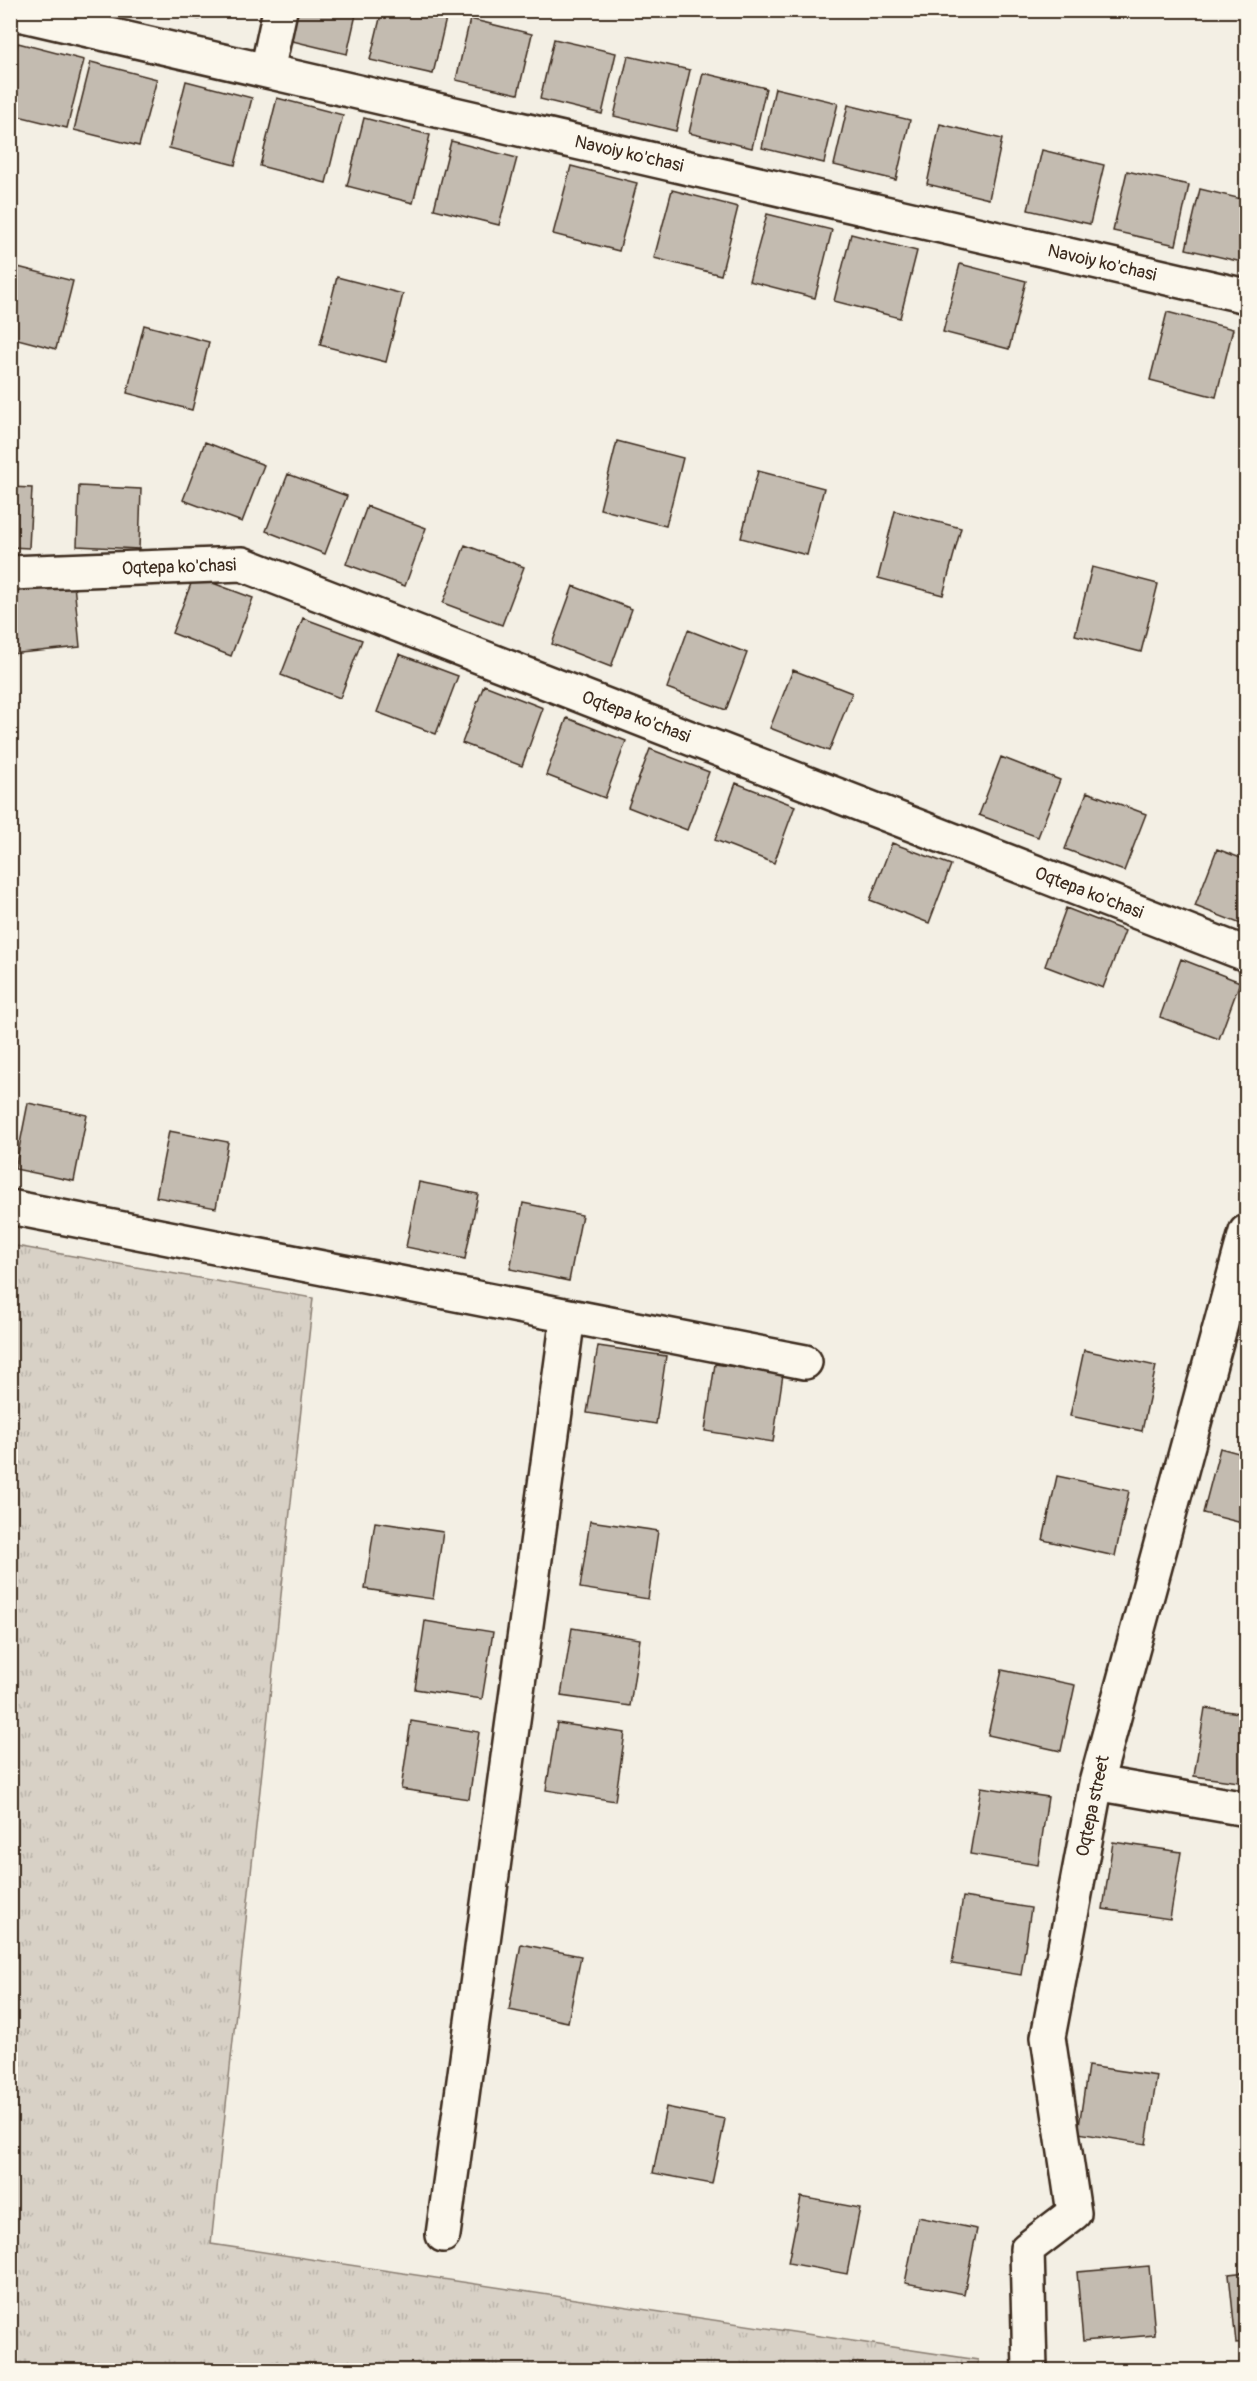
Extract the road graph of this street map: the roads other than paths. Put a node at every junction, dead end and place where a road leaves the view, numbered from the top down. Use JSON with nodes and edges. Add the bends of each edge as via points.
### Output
{"nodes":[{"id":1,"x":280,"y":10,"type":"edge"},
{"id":2,"x":10,"y":12,"type":"edge"},
{"id":3,"x":267,"y":71,"type":"junction"},
{"id":4,"x":1246,"y":296,"type":"edge"},
{"id":5,"x":10,"y":573,"type":"edge"},
{"id":6,"x":1246,"y":954,"type":"edge"},
{"id":7,"x":10,"y":1207,"type":"edge"},
{"id":8,"x":1246,"y":1232,"type":"edge"},
{"id":9,"x":568,"y":1316,"type":"junction"},
{"id":10,"x":805,"y":1362,"type":"dead end"},
{"id":11,"x":1096,"y":1783,"type":"junction"},
{"id":12,"x":1246,"y":1809,"type":"edge"},
{"id":13,"x":443,"y":2235,"type":"dead end"},
{"id":14,"x":1030,"y":2370,"type":"edge"}],
"edges":[{"from":1,"to":3,"type":"street"},
{"from":2,"to":3,"type":"street","name":"Navoiy ko'chasi"},
{"from":3,"to":4,"type":"street","name":"Navoiy ko'chasi"},
{"from":5,"to":6,"type":"street","name":"Oqtepa ko'chasi","via":[[242,564]]},
{"from":7,"to":9,"type":"street"},
{"from":8,"to":11,"type":"street","name":"Oqtepa street"},
{"from":9,"to":10,"type":"street"},
{"from":9,"to":13,"type":"street"},
{"from":11,"to":12,"type":"street"},
{"from":11,"to":14,"type":"street","name":"Oqtepa street","via":[[1048,2037],[1074,2214],[1027,2249]]}]}
